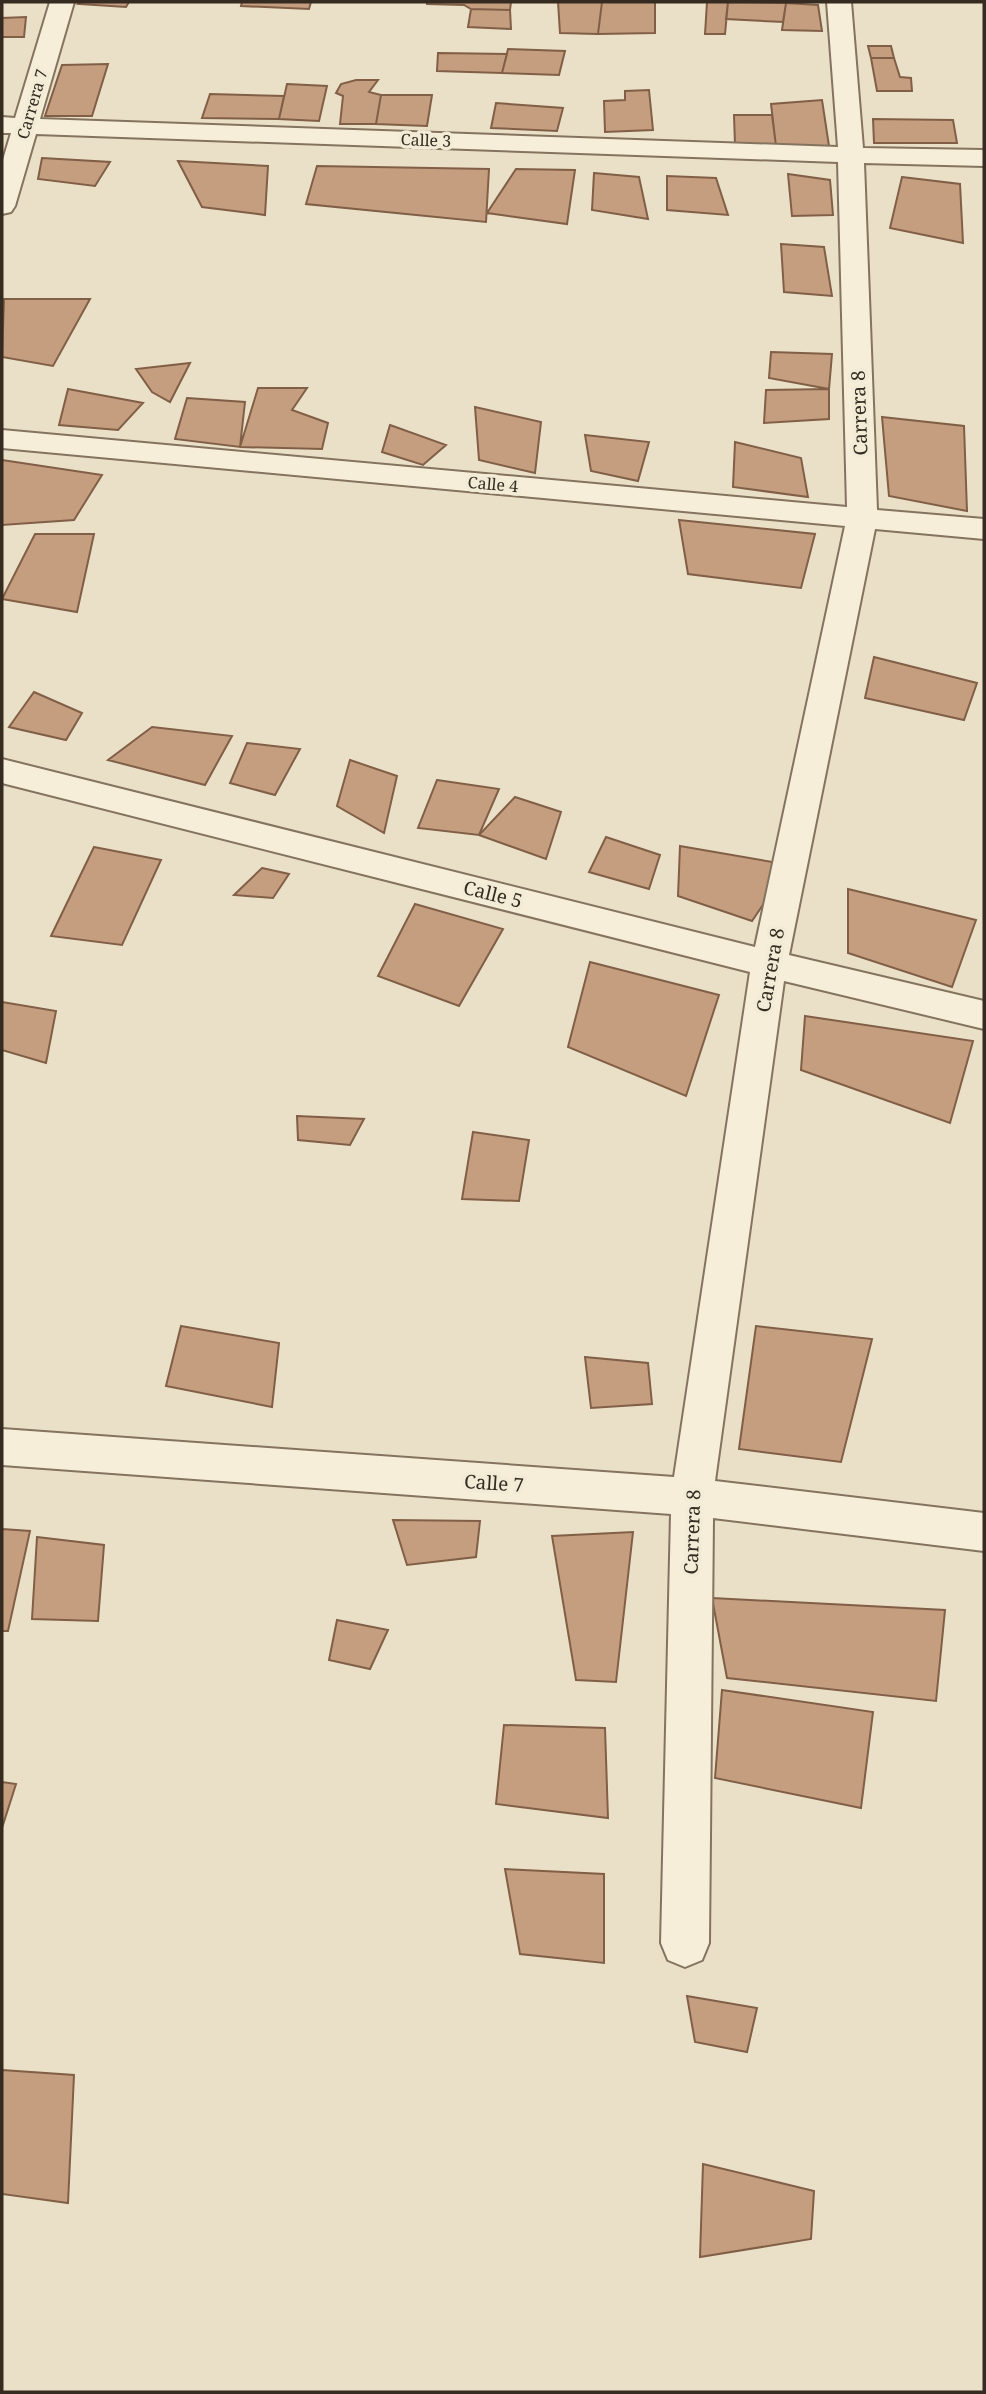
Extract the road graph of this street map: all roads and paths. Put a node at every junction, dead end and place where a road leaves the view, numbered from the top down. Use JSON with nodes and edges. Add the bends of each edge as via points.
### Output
{"nodes":[{"id":1,"x":62,"y":2,"type":"edge"},
{"id":2,"x":839,"y":2,"type":"edge"},
{"id":3,"x":14,"y":125,"type":"edge"},
{"id":4,"x":851,"y":155,"type":"junction"},
{"id":5,"x":984,"y":158,"type":"edge"},
{"id":6,"x":2,"y":206,"type":"edge"},
{"id":7,"x":2,"y":439,"type":"edge"},
{"id":8,"x":862,"y":517,"type":"junction"},
{"id":9,"x":984,"y":529,"type":"edge"},
{"id":10,"x":2,"y":771,"type":"edge"},
{"id":11,"x":769,"y":964,"type":"junction"},
{"id":12,"x":984,"y":1015,"type":"edge"},
{"id":13,"x":2,"y":1447,"type":"edge"},
{"id":14,"x":692,"y":1497,"type":"junction"},
{"id":15,"x":984,"y":1532,"type":"edge"},
{"id":16,"x":685,"y":1943,"type":"dead end"}],
"edges":[{"from":1,"to":3,"type":"street","name":"Carrera 7"},
{"from":2,"to":4,"type":"street","name":"Carrera 8"},
{"from":3,"to":4,"type":"street","name":"Calle 3"},
{"from":3,"to":6,"type":"street","name":"Carrera 7"},
{"from":4,"to":5,"type":"street","name":"Calle 3"},
{"from":4,"to":8,"type":"street","name":"Carrera 8"},
{"from":7,"to":8,"type":"street","name":"Calle 4"},
{"from":8,"to":9,"type":"street","name":"Calle 4"},
{"from":8,"to":11,"type":"street","name":"Carrera 8"},
{"from":10,"to":11,"type":"street","name":"Calle 5"},
{"from":11,"to":12,"type":"street","name":"Calle 5"},
{"from":11,"to":14,"type":"street","name":"Carrera 8"},
{"from":13,"to":14,"type":"street","name":"Calle 7"},
{"from":14,"to":15,"type":"street","name":"Calle 7"},
{"from":14,"to":16,"type":"street","name":"Carrera 8"}]}
